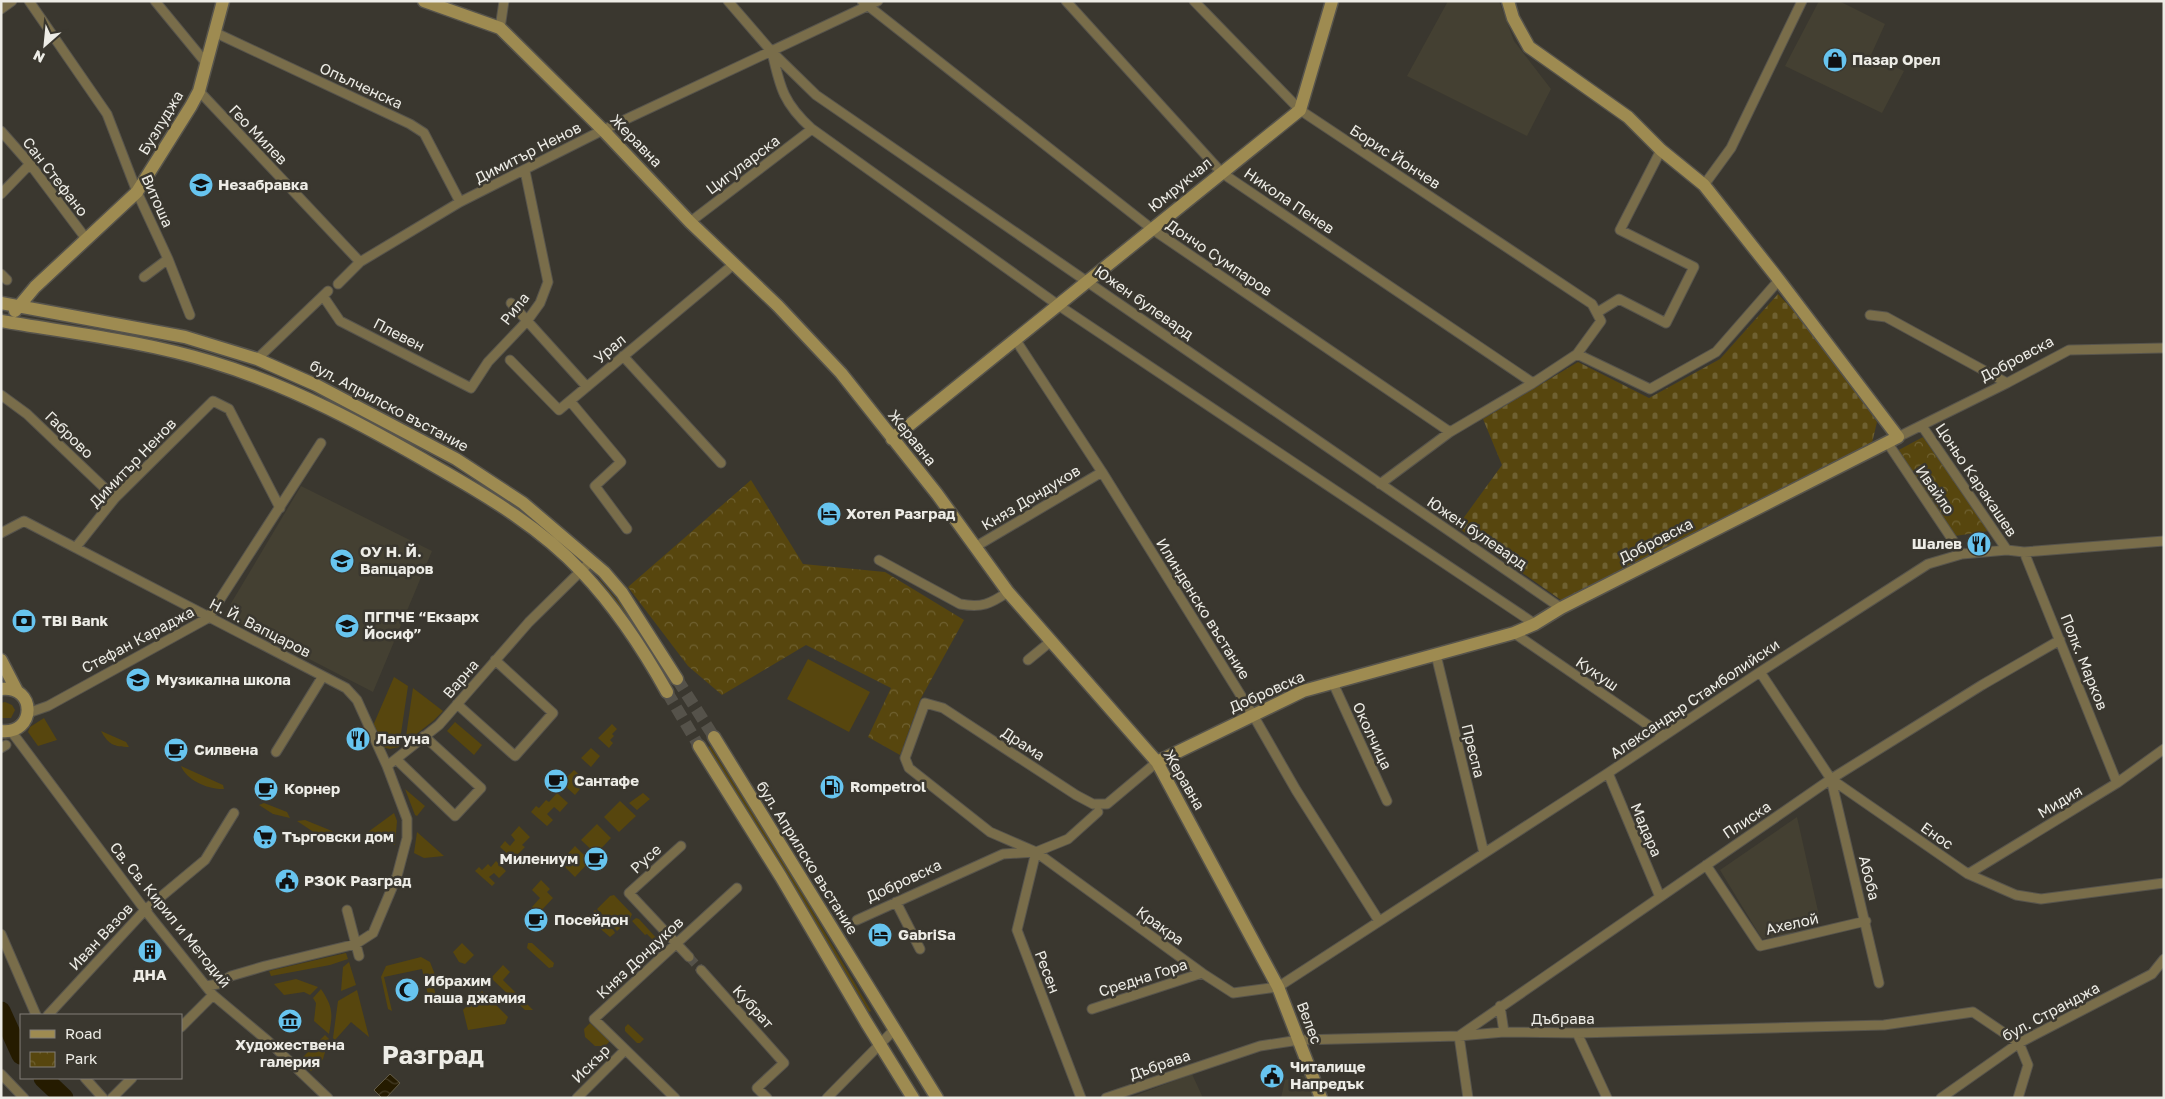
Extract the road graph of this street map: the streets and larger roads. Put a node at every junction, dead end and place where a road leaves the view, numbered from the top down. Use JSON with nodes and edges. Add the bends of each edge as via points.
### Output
{"nodes":[{"id":1,"x":12,"y":1,"type":"edge"},
{"id":2,"x":29,"y":1,"type":"edge"},
{"id":3,"x":154,"y":1,"type":"edge"},
{"id":4,"x":223,"y":1,"type":"edge"},
{"id":5,"x":424,"y":1,"type":"edge"},
{"id":6,"x":504,"y":1,"type":"edge"},
{"id":7,"x":728,"y":1,"type":"edge"},
{"id":8,"x":878,"y":1,"type":"edge"},
{"id":9,"x":1066,"y":1,"type":"edge"},
{"id":10,"x":1194,"y":1,"type":"edge"},
{"id":11,"x":1332,"y":1,"type":"edge"},
{"id":12,"x":1508,"y":1,"type":"edge"},
{"id":13,"x":1802,"y":1,"type":"edge"},
{"id":14,"x":864,"y":4,"type":"edge"},
{"id":15,"x":1,"y":9,"type":"edge"},
{"id":16,"x":500,"y":28,"type":"junction"},
{"id":17,"x":214,"y":32,"type":"junction"},
{"id":18,"x":772,"y":52,"type":"junction"},
{"id":19,"x":206,"y":63,"type":"junction"},
{"id":20,"x":199,"y":91,"type":"junction"},
{"id":21,"x":1300,"y":110,"type":"junction"},
{"id":22,"x":812,"y":129,"type":"junction"},
{"id":23,"x":603,"y":130,"type":"junction"},
{"id":24,"x":1,"y":131,"type":"edge"},
{"id":25,"x":1661,"y":150,"type":"junction"},
{"id":26,"x":30,"y":164,"type":"junction"},
{"id":27,"x":525,"y":171,"type":"junction"},
{"id":28,"x":1222,"y":173,"type":"junction"},
{"id":29,"x":1704,"y":185,"type":"junction"},
{"id":30,"x":137,"y":192,"type":"junction"},
{"id":31,"x":1,"y":194,"type":"edge"},
{"id":32,"x":460,"y":202,"type":"junction"},
{"id":33,"x":690,"y":222,"type":"junction"},
{"id":34,"x":1152,"y":229,"type":"junction"},
{"id":35,"x":87,"y":240,"type":"junction"},
{"id":36,"x":168,"y":259,"type":"junction"},
{"id":37,"x":360,"y":262,"type":"junction"},
{"id":38,"x":734,"y":264,"type":"junction"},
{"id":39,"x":144,"y":277,"type":"dead end"},
{"id":40,"x":1779,"y":280,"type":"junction"},
{"id":41,"x":338,"y":284,"type":"dead end"},
{"id":42,"x":1085,"y":284,"type":"junction"},
{"id":43,"x":1062,"y":302,"type":"junction"},
{"id":44,"x":1,"y":303,"type":"edge"},
{"id":45,"x":511,"y":303,"type":"dead end"},
{"id":46,"x":18,"y":306,"type":"junction"},
{"id":47,"x":1598,"y":312,"type":"junction"},
{"id":48,"x":1870,"y":315,"type":"dead end"},
{"id":49,"x":190,"y":316,"type":"dead end"},
{"id":50,"x":527,"y":321,"type":"junction"},
{"id":51,"x":5,"y":322,"type":"edge"},
{"id":52,"x":1015,"y":340,"type":"junction"},
{"id":53,"x":2164,"y":348,"type":"edge"},
{"id":54,"x":1577,"y":354,"type":"junction"},
{"id":55,"x":623,"y":356,"type":"junction"},
{"id":56,"x":257,"y":359,"type":"junction"},
{"id":57,"x":510,"y":360,"type":"dead end"},
{"id":58,"x":1533,"y":383,"type":"junction"},
{"id":59,"x":2007,"y":383,"type":"junction"},
{"id":60,"x":587,"y":387,"type":"junction"},
{"id":61,"x":471,"y":388,"type":"joint"},
{"id":62,"x":1,"y":395,"type":"edge"},
{"id":63,"x":570,"y":401,"type":"junction"},
{"id":64,"x":1922,"y":426,"type":"junction"},
{"id":65,"x":1450,"y":432,"type":"junction"},
{"id":66,"x":892,"y":439,"type":"junction"},
{"id":67,"x":1892,"y":440,"type":"junction"},
{"id":68,"x":321,"y":443,"type":"dead end"},
{"id":69,"x":721,"y":463,"type":"dead end"},
{"id":70,"x":1102,"y":472,"type":"junction"},
{"id":71,"x":1380,"y":484,"type":"junction"},
{"id":72,"x":115,"y":498,"type":"junction"},
{"id":73,"x":280,"y":508,"type":"junction"},
{"id":74,"x":627,"y":528,"type":"dead end"},
{"id":75,"x":1,"y":533,"type":"edge"},
{"id":76,"x":2164,"y":541,"type":"edge"},
{"id":77,"x":76,"y":547,"type":"junction"},
{"id":78,"x":975,"y":547,"type":"junction"},
{"id":79,"x":2007,"y":550,"type":"junction"},
{"id":80,"x":2024,"y":552,"type":"junction"},
{"id":81,"x":1962,"y":554,"type":"junction"},
{"id":82,"x":879,"y":560,"type":"dead end"},
{"id":83,"x":592,"y":561,"type":"junction"},
{"id":84,"x":581,"y":571,"type":"junction"},
{"id":85,"x":1008,"y":592,"type":"junction"},
{"id":86,"x":1561,"y":608,"type":"junction"},
{"id":87,"x":208,"y":618,"type":"junction"},
{"id":88,"x":1535,"y":624,"type":"junction"},
{"id":89,"x":1514,"y":633,"type":"junction"},
{"id":90,"x":2060,"y":640,"type":"junction"},
{"id":91,"x":1050,"y":642,"type":"junction"},
{"id":92,"x":1436,"y":655,"type":"junction"},
{"id":93,"x":1,"y":660,"type":"edge"},
{"id":94,"x":496,"y":660,"type":"junction"},
{"id":95,"x":1028,"y":660,"type":"dead end"},
{"id":96,"x":1760,"y":672,"type":"junction"},
{"id":97,"x":323,"y":676,"type":"junction"},
{"id":98,"x":678,"y":679,"type":"tunnel mouth"},
{"id":99,"x":1333,"y":683,"type":"junction"},
{"id":100,"x":1,"y":689,"type":"edge"},
{"id":101,"x":17,"y":691,"type":"junction"},
{"id":102,"x":667,"y":692,"type":"tunnel mouth"},
{"id":103,"x":925,"y":703,"type":"joint"},
{"id":104,"x":457,"y":704,"type":"junction"},
{"id":105,"x":28,"y":713,"type":"junction"},
{"id":106,"x":1254,"y":716,"type":"junction"},
{"id":107,"x":6,"y":731,"type":"edge"},
{"id":108,"x":424,"y":736,"type":"junction"},
{"id":109,"x":1664,"y":736,"type":"junction"},
{"id":110,"x":714,"y":738,"type":"tunnel mouth"},
{"id":111,"x":698,"y":746,"type":"tunnel mouth"},
{"id":112,"x":2164,"y":750,"type":"edge"},
{"id":113,"x":276,"y":752,"type":"dead end"},
{"id":114,"x":396,"y":759,"type":"junction"},
{"id":115,"x":1157,"y":762,"type":"junction"},
{"id":116,"x":388,"y":766,"type":"junction"},
{"id":117,"x":1608,"y":774,"type":"junction"},
{"id":118,"x":1831,"y":779,"type":"junction"},
{"id":119,"x":2117,"y":783,"type":"junction"},
{"id":120,"x":1387,"y":801,"type":"dead end"},
{"id":121,"x":1098,"y":812,"type":"dead end"},
{"id":122,"x":234,"y":813,"type":"dead end"},
{"id":123,"x":681,"y":846,"type":"dead end"},
{"id":124,"x":1036,"y":852,"type":"junction"},
{"id":125,"x":1484,"y":853,"type":"junction"},
{"id":126,"x":1706,"y":865,"type":"junction"},
{"id":127,"x":1968,"y":874,"type":"junction"},
{"id":128,"x":2164,"y":883,"type":"edge"},
{"id":129,"x":737,"y":888,"type":"dead end"},
{"id":130,"x":1660,"y":897,"type":"junction"},
{"id":131,"x":896,"y":902,"type":"junction"},
{"id":132,"x":145,"y":910,"type":"junction"},
{"id":133,"x":347,"y":910,"type":"dead end"},
{"id":134,"x":857,"y":920,"type":"dead end"},
{"id":135,"x":1379,"y":921,"type":"junction"},
{"id":136,"x":1866,"y":921,"type":"junction"},
{"id":137,"x":1,"y":934,"type":"edge"},
{"id":138,"x":676,"y":943,"type":"junction"},
{"id":139,"x":356,"y":944,"type":"junction"},
{"id":140,"x":920,"y":949,"type":"dead end"},
{"id":141,"x":359,"y":956,"type":"dead end"},
{"id":142,"x":689,"y":957,"type":"tunnel mouth"},
{"id":143,"x":2164,"y":959,"type":"edge"},
{"id":144,"x":701,"y":970,"type":"tunnel mouth"},
{"id":145,"x":1202,"y":973,"type":"junction"},
{"id":146,"x":1879,"y":983,"type":"dead end"},
{"id":147,"x":206,"y":986,"type":"junction"},
{"id":148,"x":1278,"y":987,"type":"junction"},
{"id":149,"x":213,"y":995,"type":"junction"},
{"id":150,"x":1500,"y":1006,"type":"junction"},
{"id":151,"x":1092,"y":1009,"type":"dead end"},
{"id":152,"x":36,"y":1014,"type":"edge"},
{"id":153,"x":49,"y":1014,"type":"edge"},
{"id":154,"x":182,"y":1026,"type":"edge"},
{"id":155,"x":894,"y":1030,"type":"junction"},
{"id":156,"x":1504,"y":1032,"type":"junction"},
{"id":157,"x":1577,"y":1033,"type":"junction"},
{"id":158,"x":1459,"y":1036,"type":"junction"},
{"id":159,"x":1299,"y":1040,"type":"junction"},
{"id":160,"x":2019,"y":1043,"type":"junction"},
{"id":161,"x":880,"y":1044,"type":"junction"},
{"id":162,"x":625,"y":1050,"type":"junction"},
{"id":163,"x":1,"y":1074,"type":"edge"},
{"id":164,"x":86,"y":1079,"type":"edge"},
{"id":165,"x":131,"y":1079,"type":"edge"},
{"id":166,"x":24,"y":1098,"type":"edge"},
{"id":167,"x":103,"y":1098,"type":"edge"},
{"id":168,"x":112,"y":1098,"type":"edge"},
{"id":169,"x":328,"y":1098,"type":"edge"},
{"id":170,"x":576,"y":1098,"type":"edge"},
{"id":171,"x":675,"y":1098,"type":"edge"},
{"id":172,"x":767,"y":1098,"type":"edge"},
{"id":173,"x":827,"y":1098,"type":"edge"},
{"id":174,"x":913,"y":1098,"type":"edge"},
{"id":175,"x":937,"y":1098,"type":"edge"},
{"id":176,"x":1081,"y":1098,"type":"edge"},
{"id":177,"x":1106,"y":1098,"type":"edge"},
{"id":178,"x":1320,"y":1098,"type":"edge"},
{"id":179,"x":1468,"y":1098,"type":"edge"},
{"id":180,"x":1607,"y":1098,"type":"edge"},
{"id":181,"x":1941,"y":1098,"type":"edge"},
{"id":182,"x":2018,"y":1098,"type":"edge"}],
"edges":[{"from":1,"to":15,"type":"street"},
{"from":2,"to":30,"type":"street","name":"Витоша","via":[[107,114]]},
{"from":3,"to":19,"type":"street"},
{"from":4,"to":17,"type":"street","name":"Бузлуджа"},
{"from":5,"to":16,"type":"street","name":"Жеравна"},
{"from":6,"to":16,"type":"street"},
{"from":7,"to":18,"type":"street","name":"Южен булевард"},
{"from":8,"to":14,"type":"street","name":"Димитър Ненов"},
{"from":9,"to":28,"type":"street","name":"Никола Пенев"},
{"from":10,"to":21,"type":"street","name":"Борис Йончев"},
{"from":11,"to":21,"type":"street"},
{"from":12,"to":25,"type":"street","via":[[1513,18],[1530,47],[1628,117]]},
{"from":13,"to":29,"type":"street","via":[[1731,148]]},
{"from":14,"to":18,"type":"street","name":"Димитър Ненов"},
{"from":14,"to":34,"type":"street","name":"Дончо Сумпаров"},
{"from":16,"to":23,"type":"street","name":"Жеравна"},
{"from":17,"to":19,"type":"street","name":"Бузлуджа"},
{"from":17,"to":32,"type":"street","name":"Опълченска","via":[[424,133]]},
{"from":18,"to":22,"type":"street","via":[[779,85],[787,102]]},
{"from":18,"to":23,"type":"street","name":"Димитър Ненов"},
{"from":18,"to":42,"type":"street","name":"Южен булевард","via":[[816,95]]},
{"from":19,"to":20,"type":"street","name":"Бузлуджа"},
{"from":20,"to":30,"type":"street","name":"Бузлуджа"},
{"from":20,"to":37,"type":"street","name":"Гео Милев"},
{"from":21,"to":28,"type":"street","name":"Юмрукчал"},
{"from":21,"to":47,"type":"street","name":"Борис Йончев","via":[[1592,304]]},
{"from":22,"to":33,"type":"street","name":"Цигуларска"},
{"from":22,"to":43,"type":"street"},
{"from":23,"to":27,"type":"street","name":"Димитър Ненов"},
{"from":23,"to":33,"type":"street","name":"Жеравна"},
{"from":24,"to":26,"type":"street","name":"Сан Стефано"},
{"from":25,"to":29,"type":"street"},
{"from":25,"to":47,"type":"street","via":[[1620,230],[1694,267],[1666,324],[1619,299]]},
{"from":26,"to":31,"type":"street"},
{"from":26,"to":35,"type":"street","name":"Сан Стефано"},
{"from":27,"to":32,"type":"street","name":"Димитър Ненов"},
{"from":27,"to":50,"type":"street","name":"Рила","via":[[548,282],[540,303]]},
{"from":28,"to":34,"type":"street","name":"Юмрукчал"},
{"from":28,"to":58,"type":"street","name":"Никола Пенев"},
{"from":29,"to":40,"type":"street"},
{"from":30,"to":35,"type":"street","name":"Бузлуджа"},
{"from":30,"to":36,"type":"street","name":"Витоша"},
{"from":32,"to":37,"type":"street","name":"Димитър Ненов"},
{"from":33,"to":38,"type":"street","name":"Жеравна"},
{"from":34,"to":42,"type":"street","name":"Юмрукчал"},
{"from":34,"to":65,"type":"street","name":"Дончо Сумпаров"},
{"from":35,"to":46,"type":"street","name":"Бузлуджа"},
{"from":36,"to":39,"type":"street"},
{"from":36,"to":49,"type":"street","name":"Витоша"},
{"from":37,"to":41,"type":"street","name":"Димитър Ненов"},
{"from":38,"to":55,"type":"street","name":"Урал"},
{"from":38,"to":66,"type":"street","name":"Жеравна","via":[[841,373]]},
{"from":40,"to":54,"type":"street","via":[[1716,352],[1650,389]]},
{"from":40,"to":67,"type":"street"},
{"from":42,"to":43,"type":"street","name":"Юмрукчал"},
{"from":42,"to":71,"type":"street","name":"Южен булевард"},
{"from":43,"to":52,"type":"street"},
{"from":43,"to":88,"type":"street"},
{"from":44,"to":46,"type":"street","name":"бул. Априлско въстание"},
{"from":45,"to":50,"type":"street"},
{"from":46,"to":51,"type":"street","name":"Бузлуджа"},
{"from":46,"to":56,"type":"street","name":"бул. Априлско въстание","via":[[185,337]]},
{"from":47,"to":54,"type":"street","via":[[1601,320]]},
{"from":48,"to":59,"type":"street","via":[[1886,317]]},
{"from":50,"to":60,"type":"street"},
{"from":50,"to":61,"type":"street","name":"Рила","via":[[488,362]]},
{"from":51,"to":84,"type":"street","name":"бул. Априлско въстание","via":[[173,352],[245,373],[306,397],[476,489],[529,526]]},
{"from":52,"to":66,"type":"street"},
{"from":52,"to":70,"type":"street","name":"Илинденско въстание"},
{"from":53,"to":59,"type":"street","name":"Добровска","via":[[2069,350]]},
{"from":54,"to":58,"type":"street"},
{"from":55,"to":60,"type":"street","name":"Урал"},
{"from":55,"to":69,"type":"street"},
{"from":56,"to":61,"type":"street","name":"Плевен","via":[[326,294],[340,321]]},
{"from":56,"to":83,"type":"street","name":"бул. Априлско въстание","via":[[355,405],[481,474],[523,502]]},
{"from":57,"to":63,"type":"street","via":[[559,410]]},
{"from":58,"to":65,"type":"street"},
{"from":59,"to":64,"type":"street","name":"Добровска"},
{"from":60,"to":63,"type":"street","name":"Урал"},
{"from":62,"to":72,"type":"street","name":"Габрово","via":[[27,414]]},
{"from":63,"to":74,"type":"street","via":[[621,462],[595,486]]},
{"from":64,"to":67,"type":"street","name":"Добровска"},
{"from":64,"to":79,"type":"street","name":"Цоньо Каракашев"},
{"from":65,"to":71,"type":"street"},
{"from":66,"to":78,"type":"street","name":"Жеравна"},
{"from":67,"to":81,"type":"street","name":"Ивайло"},
{"from":67,"to":86,"type":"street","name":"Добровска"},
{"from":68,"to":73,"type":"street","name":"Стефан Караджа"},
{"from":70,"to":78,"type":"street","name":"Княз Дондуков"},
{"from":70,"to":106,"type":"street","name":"Илинденско въстание"},
{"from":71,"to":86,"type":"street","name":"Южен булевард"},
{"from":72,"to":73,"type":"street","name":"Димитър Ненов","via":[[213,401],[229,409]]},
{"from":72,"to":77,"type":"street","name":"Димитър Ненов"},
{"from":73,"to":87,"type":"street","name":"Стефан Караджа"},
{"from":75,"to":77,"type":"street","name":"Н. Й. Вапцаров","via":[[24,521]]},
{"from":76,"to":80,"type":"street","name":"Александър Стамболийски"},
{"from":77,"to":87,"type":"street","name":"Н. Й. Вапцаров"},
{"from":78,"to":85,"type":"street","name":"Жеравна"},
{"from":79,"to":80,"type":"street","name":"Александър Стамболийски"},
{"from":79,"to":81,"type":"street","name":"Александър Стамболийски"},
{"from":80,"to":90,"type":"street","name":"Полк. Марков"},
{"from":81,"to":96,"type":"street","name":"Александър Стамболийски","via":[[1928,564]]},
{"from":82,"to":85,"type":"street","via":[[960,604],[975,607],[990,604]]},
{"from":83,"to":84,"type":"street","name":"Варна"},
{"from":83,"to":98,"type":"street","name":"бул. Априлско въстание","via":[[622,593]]},
{"from":84,"to":94,"type":"street","name":"Варна"},
{"from":84,"to":102,"type":"street","name":"бул. Априлско въстание","via":[[616,611]]},
{"from":85,"to":91,"type":"street","name":"Жеравна"},
{"from":86,"to":88,"type":"street","name":"Добровска"},
{"from":87,"to":97,"type":"street","name":"Н. Й. Вапцаров"},
{"from":87,"to":105,"type":"street","name":"Стефан Караджа","via":[[48,706]]},
{"from":88,"to":89,"type":"street","name":"Добровска"},
{"from":89,"to":92,"type":"street","name":"Добровска"},
{"from":89,"to":109,"type":"street","name":"Кукуш"},
{"from":90,"to":118,"type":"street","name":"Плиска"},
{"from":90,"to":119,"type":"street","name":"Полк. Марков"},
{"from":91,"to":95,"type":"street"},
{"from":91,"to":115,"type":"street","name":"Жеравна"},
{"from":92,"to":99,"type":"street","name":"Добровска"},
{"from":92,"to":125,"type":"street","name":"Преспа"},
{"from":93,"to":101,"type":"street"},
{"from":94,"to":104,"type":"street","name":"Варна"},
{"from":94,"to":104,"type":"street","via":[[553,713],[515,756]]},
{"from":96,"to":109,"type":"street","name":"Александър Стамболийски"},
{"from":96,"to":118,"type":"street","name":"Енос"},
{"from":97,"to":113,"type":"street"},
{"from":97,"to":116,"type":"street","name":"Н. Й. Вапцаров","via":[[346,688],[357,700]]},
{"from":99,"to":106,"type":"street","name":"Добровска","via":[[1303,691]]},
{"from":99,"to":120,"type":"street","name":"Околчица"},
{"from":100,"to":101,"type":"street"},
{"from":101,"to":105,"type":"street","via":[[25,699]]},
{"from":103,"to":115,"type":"street","name":"Драма","via":[[943,708],[1093,804],[1107,804]]},
{"from":103,"to":124,"type":"street","name":"Кракра","via":[[905,758],[909,768],[990,832]]},
{"from":104,"to":108,"type":"street","name":"Варна","via":[[439,725]]},
{"from":105,"to":107,"type":"street","via":[[23,724]]},
{"from":106,"to":115,"type":"street","name":"Добровска"},
{"from":106,"to":135,"type":"street","name":"Илинденско въстание","via":[[1296,790]]},
{"from":107,"to":132,"type":"street","name":"Св. Св. Кирил и Методий"},
{"from":108,"to":114,"type":"street","name":"Варна"},
{"from":108,"to":114,"type":"street","via":[[481,788],[455,816]]},
{"from":109,"to":117,"type":"street","name":"Александър Стамболийски"},
{"from":110,"to":155,"type":"street","name":"бул. Априлско въстание"},
{"from":111,"to":161,"type":"street","via":[[781,877]]},
{"from":112,"to":119,"type":"street","name":"Мидия"},
{"from":114,"to":116,"type":"street","name":"Варна"},
{"from":115,"to":148,"type":"street","name":"Жеравна"},
{"from":116,"to":139,"type":"street","name":"Н. Й. Вапцаров","via":[[407,819],[407,838],[391,893],[372,933]]},
{"from":117,"to":125,"type":"street","name":"Александър Стамболийски"},
{"from":117,"to":130,"type":"street","name":"Мадара"},
{"from":118,"to":126,"type":"street","name":"Плиска"},
{"from":118,"to":127,"type":"street","name":"Енос"},
{"from":118,"to":136,"type":"street","name":"Абоба"},
{"from":119,"to":127,"type":"street","name":"Мидия"},
{"from":121,"to":124,"type":"street","name":"Добровска","via":[[1068,839]]},
{"from":122,"to":132,"type":"street","name":"Иван Вазов","via":[[205,860]]},
{"from":123,"to":138,"type":"street","name":"Русе","via":[[629,893]]},
{"from":124,"to":131,"type":"street","name":"Добровска","via":[[1003,854]]},
{"from":124,"to":145,"type":"street","name":"Кракра"},
{"from":124,"to":176,"type":"street","name":"Ресен","via":[[1016,930]]},
{"from":125,"to":135,"type":"street","name":"Александър Стамболийски"},
{"from":126,"to":130,"type":"street","name":"Плиска"},
{"from":126,"to":136,"type":"street","name":"Ахелой","via":[[1760,946]]},
{"from":127,"to":128,"type":"street","name":"Енос","via":[[2016,894],[2041,899]]},
{"from":129,"to":138,"type":"street","name":"Княз Дондуков"},
{"from":130,"to":150,"type":"street","name":"Плиска"},
{"from":131,"to":134,"type":"street","name":"Добровска"},
{"from":131,"to":140,"type":"street"},
{"from":132,"to":147,"type":"street","name":"Св. Св. Кирил и Методий"},
{"from":132,"to":153,"type":"street","name":"Иван Вазов"},
{"from":133,"to":139,"type":"street"},
{"from":135,"to":148,"type":"street","name":"Александър Стамболийски"},
{"from":136,"to":146,"type":"street","name":"Абоба"},
{"from":137,"to":152,"type":"street"},
{"from":138,"to":142,"type":"street"},
{"from":138,"to":162,"type":"street","name":"Княз Дондуков","via":[[594,1019]]},
{"from":139,"to":141,"type":"street"},
{"from":139,"to":147,"type":"street","via":[[265,966]]},
{"from":143,"to":160,"type":"street","name":"бул. Странджа","via":[[2152,974]]},
{"from":144,"to":172,"type":"street","name":"Кубрат","via":[[784,1063],[757,1088]]},
{"from":145,"to":148,"type":"street","name":"Кракра","via":[[1233,993]]},
{"from":145,"to":151,"type":"street","name":"Средна Гора"},
{"from":147,"to":149,"type":"street","name":"Св. Св. Кирил и Методий"},
{"from":148,"to":159,"type":"street","name":"Велес"},
{"from":149,"to":154,"type":"street"},
{"from":149,"to":169,"type":"street","name":"Св. Св. Кирил и Методий"},
{"from":150,"to":156,"type":"street"},
{"from":150,"to":158,"type":"street","name":"Плиска"},
{"from":155,"to":161,"type":"street"},
{"from":155,"to":175,"type":"street","name":"бул. Априлско въстание"},
{"from":156,"to":157,"type":"street","name":"Дъбрава"},
{"from":156,"to":158,"type":"street","name":"Дъбрава"},
{"from":157,"to":160,"type":"street","name":"Дъбрава","via":[[1884,1026],[1973,1012]]},
{"from":157,"to":180,"type":"street"},
{"from":158,"to":159,"type":"street","name":"Дъбрава"},
{"from":158,"to":179,"type":"street"},
{"from":159,"to":177,"type":"street","name":"Дъбрава","via":[[1260,1046]]},
{"from":159,"to":178,"type":"street","name":"Велес"},
{"from":160,"to":181,"type":"street","name":"бул. Странджа"},
{"from":160,"to":182,"type":"street","via":[[2028,1065]]},
{"from":161,"to":173,"type":"street"},
{"from":161,"to":174,"type":"street"},
{"from":162,"to":170,"type":"street","name":"Искър"},
{"from":162,"to":171,"type":"street"},
{"from":163,"to":166,"type":"street"},
{"from":164,"to":167,"type":"street"},
{"from":165,"to":168,"type":"street"}]}
